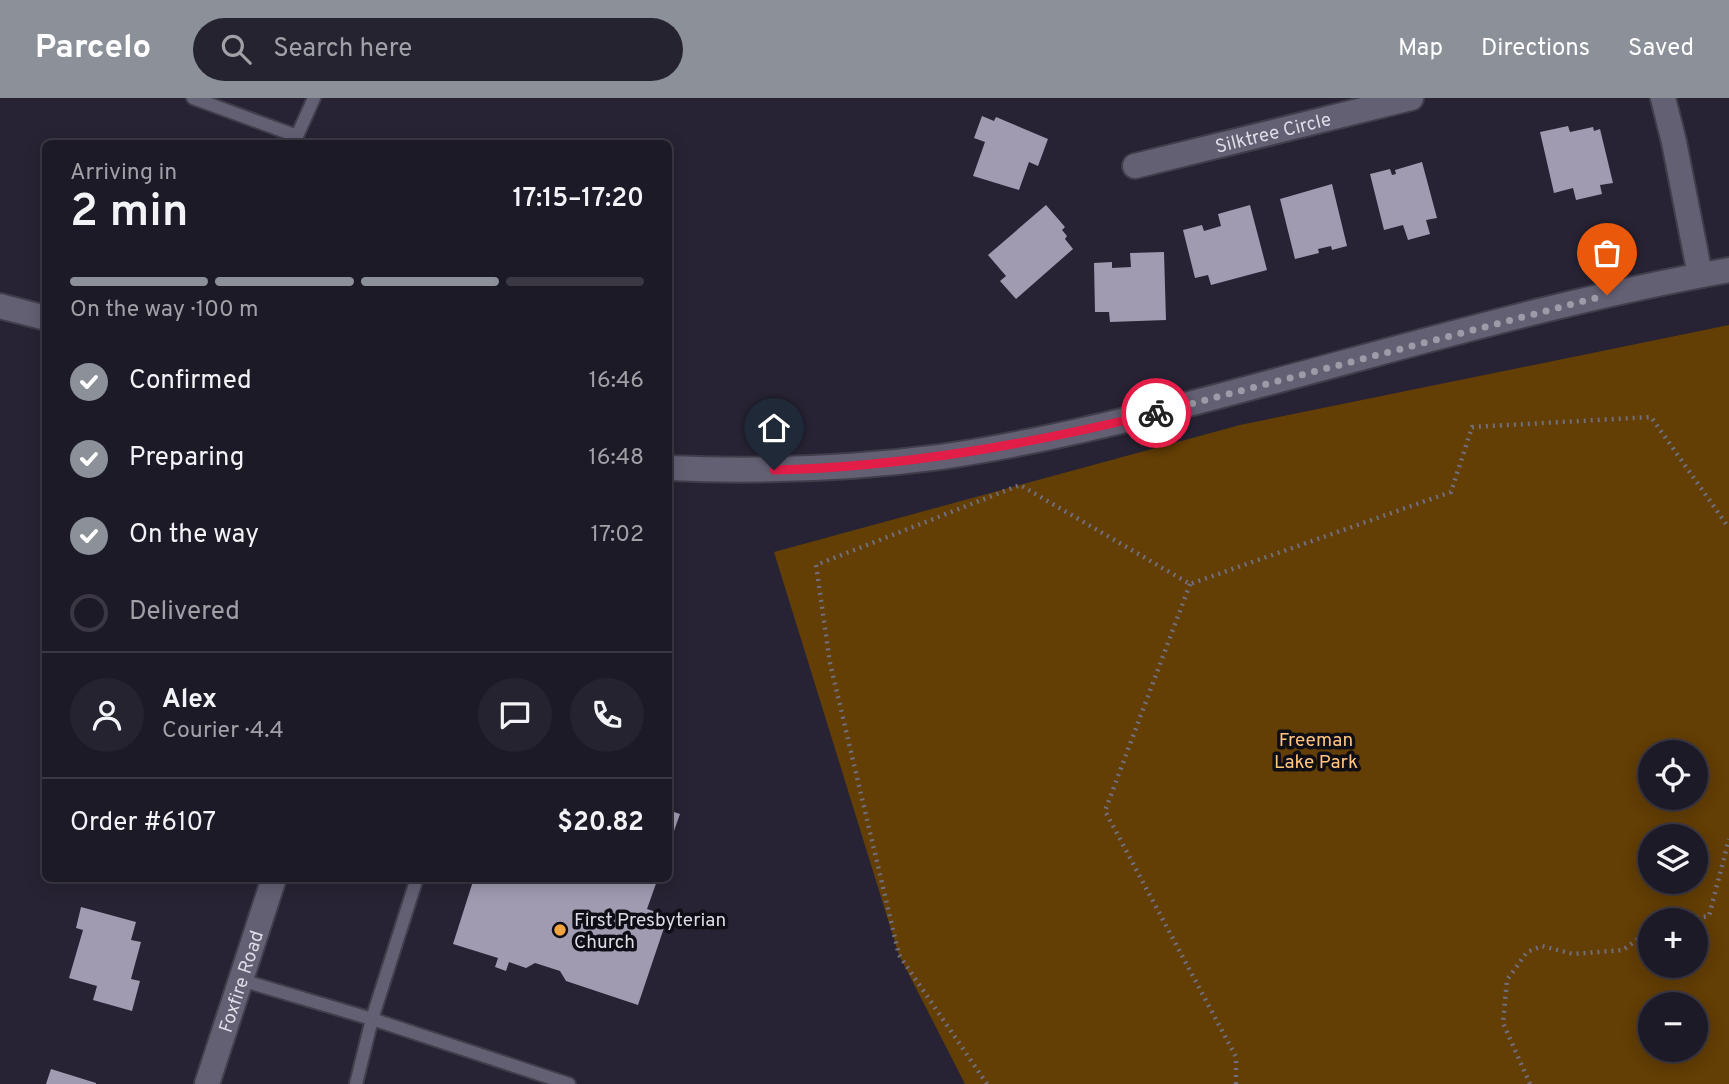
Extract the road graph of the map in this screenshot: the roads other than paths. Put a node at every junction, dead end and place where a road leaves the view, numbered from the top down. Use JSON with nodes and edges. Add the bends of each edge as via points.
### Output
{"nodes":[{"id":1,"x":193,"y":98,"type":"edge"},
{"id":2,"x":314,"y":98,"type":"edge"},
{"id":3,"x":1411,"y":98,"type":"edge"},
{"id":4,"x":1663,"y":98,"type":"edge"},
{"id":5,"x":296,"y":139,"type":"edge"},
{"id":6,"x":1135,"y":166,"type":"dead end"},
{"id":7,"x":1729,"y":270,"type":"edge"},
{"id":8,"x":1700,"y":275,"type":"junction"},
{"id":9,"x":0,"y":306,"type":"edge"},
{"id":10,"x":42,"y":317,"type":"edge"},
{"id":11,"x":672,"y":468,"type":"edge"},
{"id":12,"x":273,"y":882,"type":"edge"},
{"id":13,"x":416,"y":882,"type":"edge"},
{"id":14,"x":242,"y":980,"type":"junction"},
{"id":15,"x":372,"y":1019,"type":"junction"},
{"id":16,"x":207,"y":1084,"type":"edge"},
{"id":17,"x":356,"y":1084,"type":"edge"},
{"id":18,"x":569,"y":1084,"type":"edge"}],
"edges":[{"from":1,"to":5,"type":"lane"},
{"from":2,"to":5,"type":"lane"},
{"from":3,"to":6,"type":"street","name":"Silktree Circle"},
{"from":4,"to":8,"type":"street"},
{"from":7,"to":8,"type":"street"},
{"from":8,"to":11,"type":"street","via":[[1583,300],[1190,404],[1023,443],[824,469]]},
{"from":9,"to":10,"type":"street"},
{"from":12,"to":14,"type":"street","name":"Foxfire Road"},
{"from":13,"to":15,"type":"lane"},
{"from":14,"to":15,"type":"lane"},
{"from":14,"to":16,"type":"street","name":"Foxfire Road"},
{"from":15,"to":17,"type":"lane"},
{"from":15,"to":18,"type":"lane"}]}
